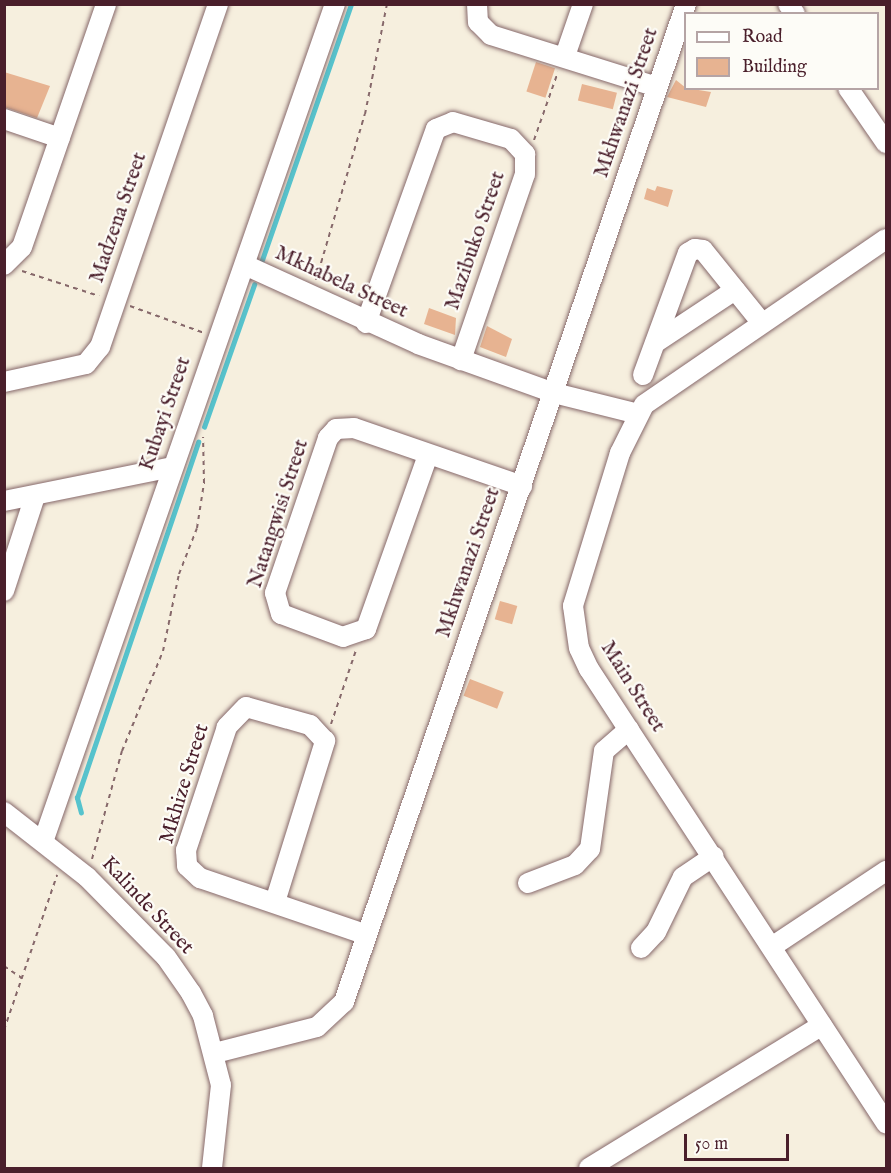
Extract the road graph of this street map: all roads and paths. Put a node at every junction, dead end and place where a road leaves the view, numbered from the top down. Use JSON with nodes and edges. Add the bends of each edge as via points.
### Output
{"nodes":[{"id":1,"x":106,"y":4,"type":"edge"},
{"id":2,"x":218,"y":4,"type":"edge"},
{"id":3,"x":335,"y":4,"type":"edge"},
{"id":4,"x":387,"y":4,"type":"edge"},
{"id":5,"x":477,"y":4,"type":"edge"},
{"id":6,"x":583,"y":4,"type":"edge"},
{"id":7,"x":686,"y":4,"type":"edge"},
{"id":8,"x":564,"y":56,"type":"junction"},
{"id":9,"x":657,"y":87,"type":"junction"},
{"id":10,"x":849,"y":90,"type":"edge"},
{"id":11,"x":4,"y":119,"type":"edge"},
{"id":12,"x":60,"y":138,"type":"junction"},
{"id":13,"x":886,"y":143,"type":"edge"},
{"id":14,"x":521,"y":147,"type":"junction"},
{"id":15,"x":886,"y":239,"type":"edge"},
{"id":16,"x":5,"y":262,"type":"edge"},
{"id":17,"x":244,"y":265,"type":"junction"},
{"id":18,"x":735,"y":290,"type":"junction"},
{"id":19,"x":311,"y":296,"type":"junction"},
{"id":20,"x":761,"y":322,"type":"junction"},
{"id":21,"x":366,"y":323,"type":"junction"},
{"id":22,"x":655,"y":343,"type":"junction"},
{"id":23,"x":461,"y":360,"type":"junction"},
{"id":24,"x":643,"y":375,"type":"dead end"},
{"id":25,"x":4,"y":382,"type":"edge"},
{"id":26,"x":554,"y":393,"type":"junction"},
{"id":27,"x":638,"y":414,"type":"junction"},
{"id":28,"x":189,"y":420,"type":"junction"},
{"id":29,"x":428,"y":454,"type":"junction"},
{"id":30,"x":173,"y":467,"type":"junction"},
{"id":31,"x":522,"y":486,"type":"junction"},
{"id":32,"x":35,"y":496,"type":"junction"},
{"id":33,"x":4,"y":501,"type":"edge"},
{"id":34,"x":4,"y":591,"type":"edge"},
{"id":35,"x":355,"y":636,"type":"junction"},
{"id":36,"x":629,"y":729,"type":"junction"},
{"id":37,"x":322,"y":734,"type":"junction"},
{"id":38,"x":4,"y":812,"type":"edge"},
{"id":39,"x":44,"y":839,"type":"junction"},
{"id":40,"x":64,"y":855,"type":"junction"},
{"id":41,"x":714,"y":856,"type":"junction"},
{"id":42,"x":886,"y":870,"type":"edge"},
{"id":43,"x":87,"y":877,"type":"junction"},
{"id":44,"x":528,"y":883,"type":"dead end"},
{"id":45,"x":275,"y":902,"type":"junction"},
{"id":46,"x":367,"y":935,"type":"junction"},
{"id":47,"x":773,"y":946,"type":"junction"},
{"id":48,"x":641,"y":948,"type":"dead end"},
{"id":49,"x":4,"y":966,"type":"edge"},
{"id":50,"x":22,"y":978,"type":"junction"},
{"id":51,"x":822,"y":1025,"type":"junction"},
{"id":52,"x":4,"y":1030,"type":"edge"},
{"id":53,"x":215,"y":1053,"type":"junction"},
{"id":54,"x":886,"y":1123,"type":"edge"},
{"id":55,"x":212,"y":1168,"type":"edge"},
{"id":56,"x":589,"y":1168,"type":"edge"}],
"edges":[{"from":1,"to":12,"type":"street"},
{"from":2,"to":25,"type":"street","name":"Madzena Street","via":[[100,347],[86,364]]},
{"from":3,"to":17,"type":"street","name":"Kubayi Street"},
{"from":4,"to":19,"type":"path","via":[[365,114]]},
{"from":5,"to":8,"type":"street","via":[[478,22],[491,35]]},
{"from":6,"to":8,"type":"street"},
{"from":7,"to":9,"type":"street","name":"Mkhwanazi Street"},
{"from":8,"to":9,"type":"street"},
{"from":8,"to":14,"type":"path","via":[[535,139]]},
{"from":9,"to":26,"type":"street","name":"Mkhwanazi Street"},
{"from":10,"to":13,"type":"street"},
{"from":11,"to":12,"type":"street"},
{"from":12,"to":16,"type":"street","via":[[22,247]]},
{"from":14,"to":21,"type":"street","name":"Mazibuko Street","via":[[462,123],[436,129]]},
{"from":14,"to":23,"type":"street","name":"Mazibuko Street","via":[[525,174]]},
{"from":15,"to":20,"type":"street","name":"Main Street"},
{"from":17,"to":19,"type":"street","name":"Mkhabela Street"},
{"from":17,"to":28,"type":"street","name":"Kubayi Street"},
{"from":18,"to":20,"type":"street"},
{"from":18,"to":22,"type":"street"},
{"from":18,"to":22,"type":"street","via":[[703,250],[688,253]]},
{"from":19,"to":21,"type":"street","name":"Mkhabela Street"},
{"from":20,"to":27,"type":"street","name":"Main Street","via":[[666,385]]},
{"from":21,"to":23,"type":"street","name":"Mkhabela Street"},
{"from":22,"to":24,"type":"street"},
{"from":23,"to":26,"type":"street","name":"Mkhabela Street"},
{"from":26,"to":27,"type":"street","name":"Mkhabela Street"},
{"from":26,"to":31,"type":"street","name":"Mkhwanazi Street"},
{"from":27,"to":36,"type":"street","name":"Main Street","via":[[573,606],[579,648]]},
{"from":28,"to":30,"type":"street","name":"Kubayi Street"},
{"from":28,"to":43,"type":"path","via":[[205,440],[197,528],[178,574],[163,651],[122,751]]},
{"from":29,"to":31,"type":"street","name":"Natangwisi Street"},
{"from":29,"to":35,"type":"street","via":[[372,619]]},
{"from":29,"to":35,"type":"street","name":"Natangwisi Street","via":[[354,428],[341,427],[328,438],[275,601],[288,619],[343,637]]},
{"from":30,"to":32,"type":"street"},
{"from":30,"to":39,"type":"street","name":"Kubayi Street"},
{"from":31,"to":46,"type":"street","name":"Mkhwanazi Street"},
{"from":32,"to":33,"type":"street"},
{"from":32,"to":34,"type":"street"},
{"from":35,"to":37,"type":"path","via":[[353,659],[331,726]]},
{"from":36,"to":41,"type":"street","name":"Main Street"},
{"from":36,"to":44,"type":"street","via":[[604,751],[590,849],[575,865]]},
{"from":37,"to":45,"type":"street","via":[[324,757]]},
{"from":37,"to":45,"type":"street","name":"Mkhize Street","via":[[264,708],[238,711],[227,727],[186,850],[187,866],[200,878]]},
{"from":38,"to":39,"type":"street","name":"Kalinde Street"},
{"from":39,"to":40,"type":"street","name":"Kalinde Street"},
{"from":40,"to":43,"type":"street","name":"Kalinde Street"},
{"from":40,"to":50,"type":"path"},
{"from":41,"to":47,"type":"street","name":"Main Street"},
{"from":41,"to":48,"type":"street","via":[[683,877],[656,932]]},
{"from":42,"to":47,"type":"street"},
{"from":43,"to":53,"type":"street","name":"Kalinde Street","via":[[178,974],[203,1016]]},
{"from":45,"to":46,"type":"street","name":"Mkhize Street"},
{"from":46,"to":53,"type":"street","name":"Mkhwanazi Street","via":[[344,1002],[329,1021]]},
{"from":47,"to":51,"type":"street","name":"Main Street"},
{"from":49,"to":50,"type":"path"},
{"from":50,"to":52,"type":"path"},
{"from":51,"to":54,"type":"street","name":"Main Street"},
{"from":51,"to":56,"type":"street"},
{"from":53,"to":55,"type":"street","name":"Kalinde Street","via":[[221,1111]]}]}
